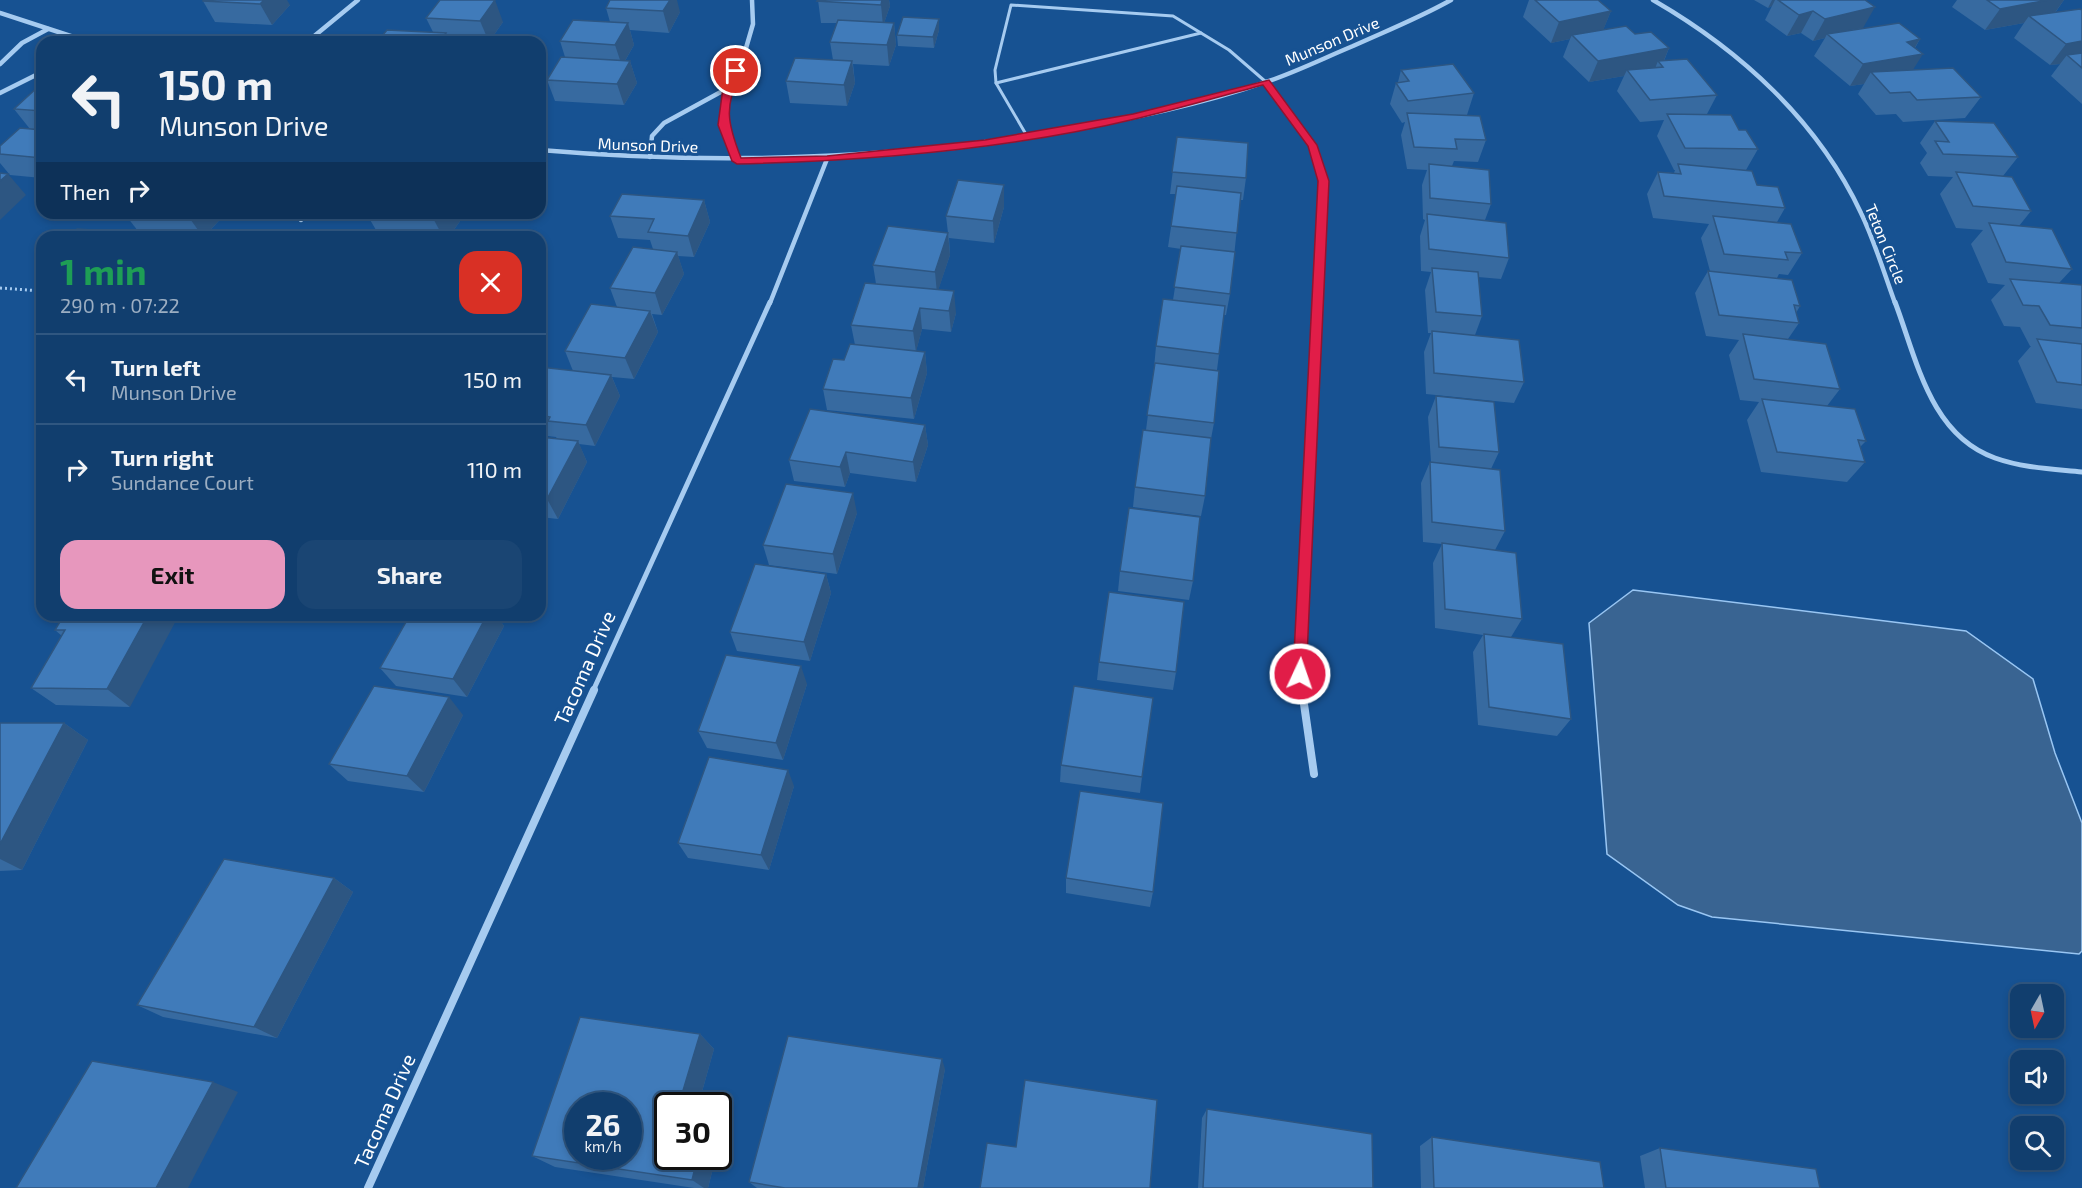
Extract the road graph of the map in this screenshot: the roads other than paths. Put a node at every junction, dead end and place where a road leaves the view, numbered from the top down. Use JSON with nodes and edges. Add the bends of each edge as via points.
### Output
{"nodes":[{"id":1,"x":358,"y":0,"type":"edge"},
{"id":2,"x":752,"y":0,"type":"edge"},
{"id":3,"x":1451,"y":0,"type":"edge"},
{"id":4,"x":1653,"y":0,"type":"edge"},
{"id":5,"x":0,"y":13,"type":"edge"},
{"id":6,"x":48,"y":28,"type":"junction"},
{"id":7,"x":1201,"y":33,"type":"junction"},
{"id":8,"x":72,"y":36,"type":"edge"},
{"id":9,"x":314,"y":36,"type":"edge"},
{"id":10,"x":0,"y":64,"type":"edge"},
{"id":11,"x":36,"y":75,"type":"edge"},
{"id":12,"x":1266,"y":82,"type":"junction"},
{"id":13,"x":996,"y":83,"type":"junction"},
{"id":14,"x":728,"y":88,"type":"junction"},
{"id":15,"x":0,"y":93,"type":"edge"},
{"id":16,"x":1027,"y":136,"type":"junction"},
{"id":17,"x":546,"y":150,"type":"edge"},
{"id":18,"x":650,"y":157,"type":"junction"},
{"id":19,"x":827,"y":159,"type":"junction"},
{"id":20,"x":737,"y":161,"type":"junction"},
{"id":21,"x":2082,"y":472,"type":"edge"},
{"id":22,"x":1314,"y":774,"type":"dead end"},
{"id":23,"x":368,"y":1188,"type":"edge"}],
"edges":[{"from":1,"to":9,"type":"street"},
{"from":2,"to":14,"type":"street","via":[[753,24]]},
{"from":3,"to":12,"type":"street","name":"Munson Drive","via":[[1414,20]]},
{"from":4,"to":21,"type":"street","name":"Teton Circle","via":[[1749,69],[1814,137],[1839,173],[1861,213],[1945,427],[1968,446],[1995,459]]},
{"from":5,"to":6,"type":"street"},
{"from":6,"to":8,"type":"street"},
{"from":6,"to":10,"type":"street","via":[[22,43]]},
{"from":7,"to":12,"type":"lane","via":[[1229,50]]},
{"from":7,"to":13,"type":"lane"},
{"from":7,"to":13,"type":"lane","via":[[1173,16],[1011,5],[995,70]]},
{"from":11,"to":15,"type":"street"},
{"from":12,"to":16,"type":"street","name":"Munson Drive","via":[[1133,117]]},
{"from":12,"to":22,"type":"street","via":[[1312,145],[1323,181],[1300,674]]},
{"from":13,"to":16,"type":"lane"},
{"from":14,"to":18,"type":"street","via":[[664,123],[652,136]]},
{"from":14,"to":20,"type":"street","via":[[723,125]]},
{"from":16,"to":19,"type":"street","name":"Munson Drive"},
{"from":17,"to":18,"type":"street","name":"Munson Drive"},
{"from":18,"to":20,"type":"street","name":"Munson Drive"},
{"from":19,"to":20,"type":"street","name":"Munson Drive"},
{"from":19,"to":23,"type":"street","name":"Tacoma Drive","via":[[786,267]]}]}
